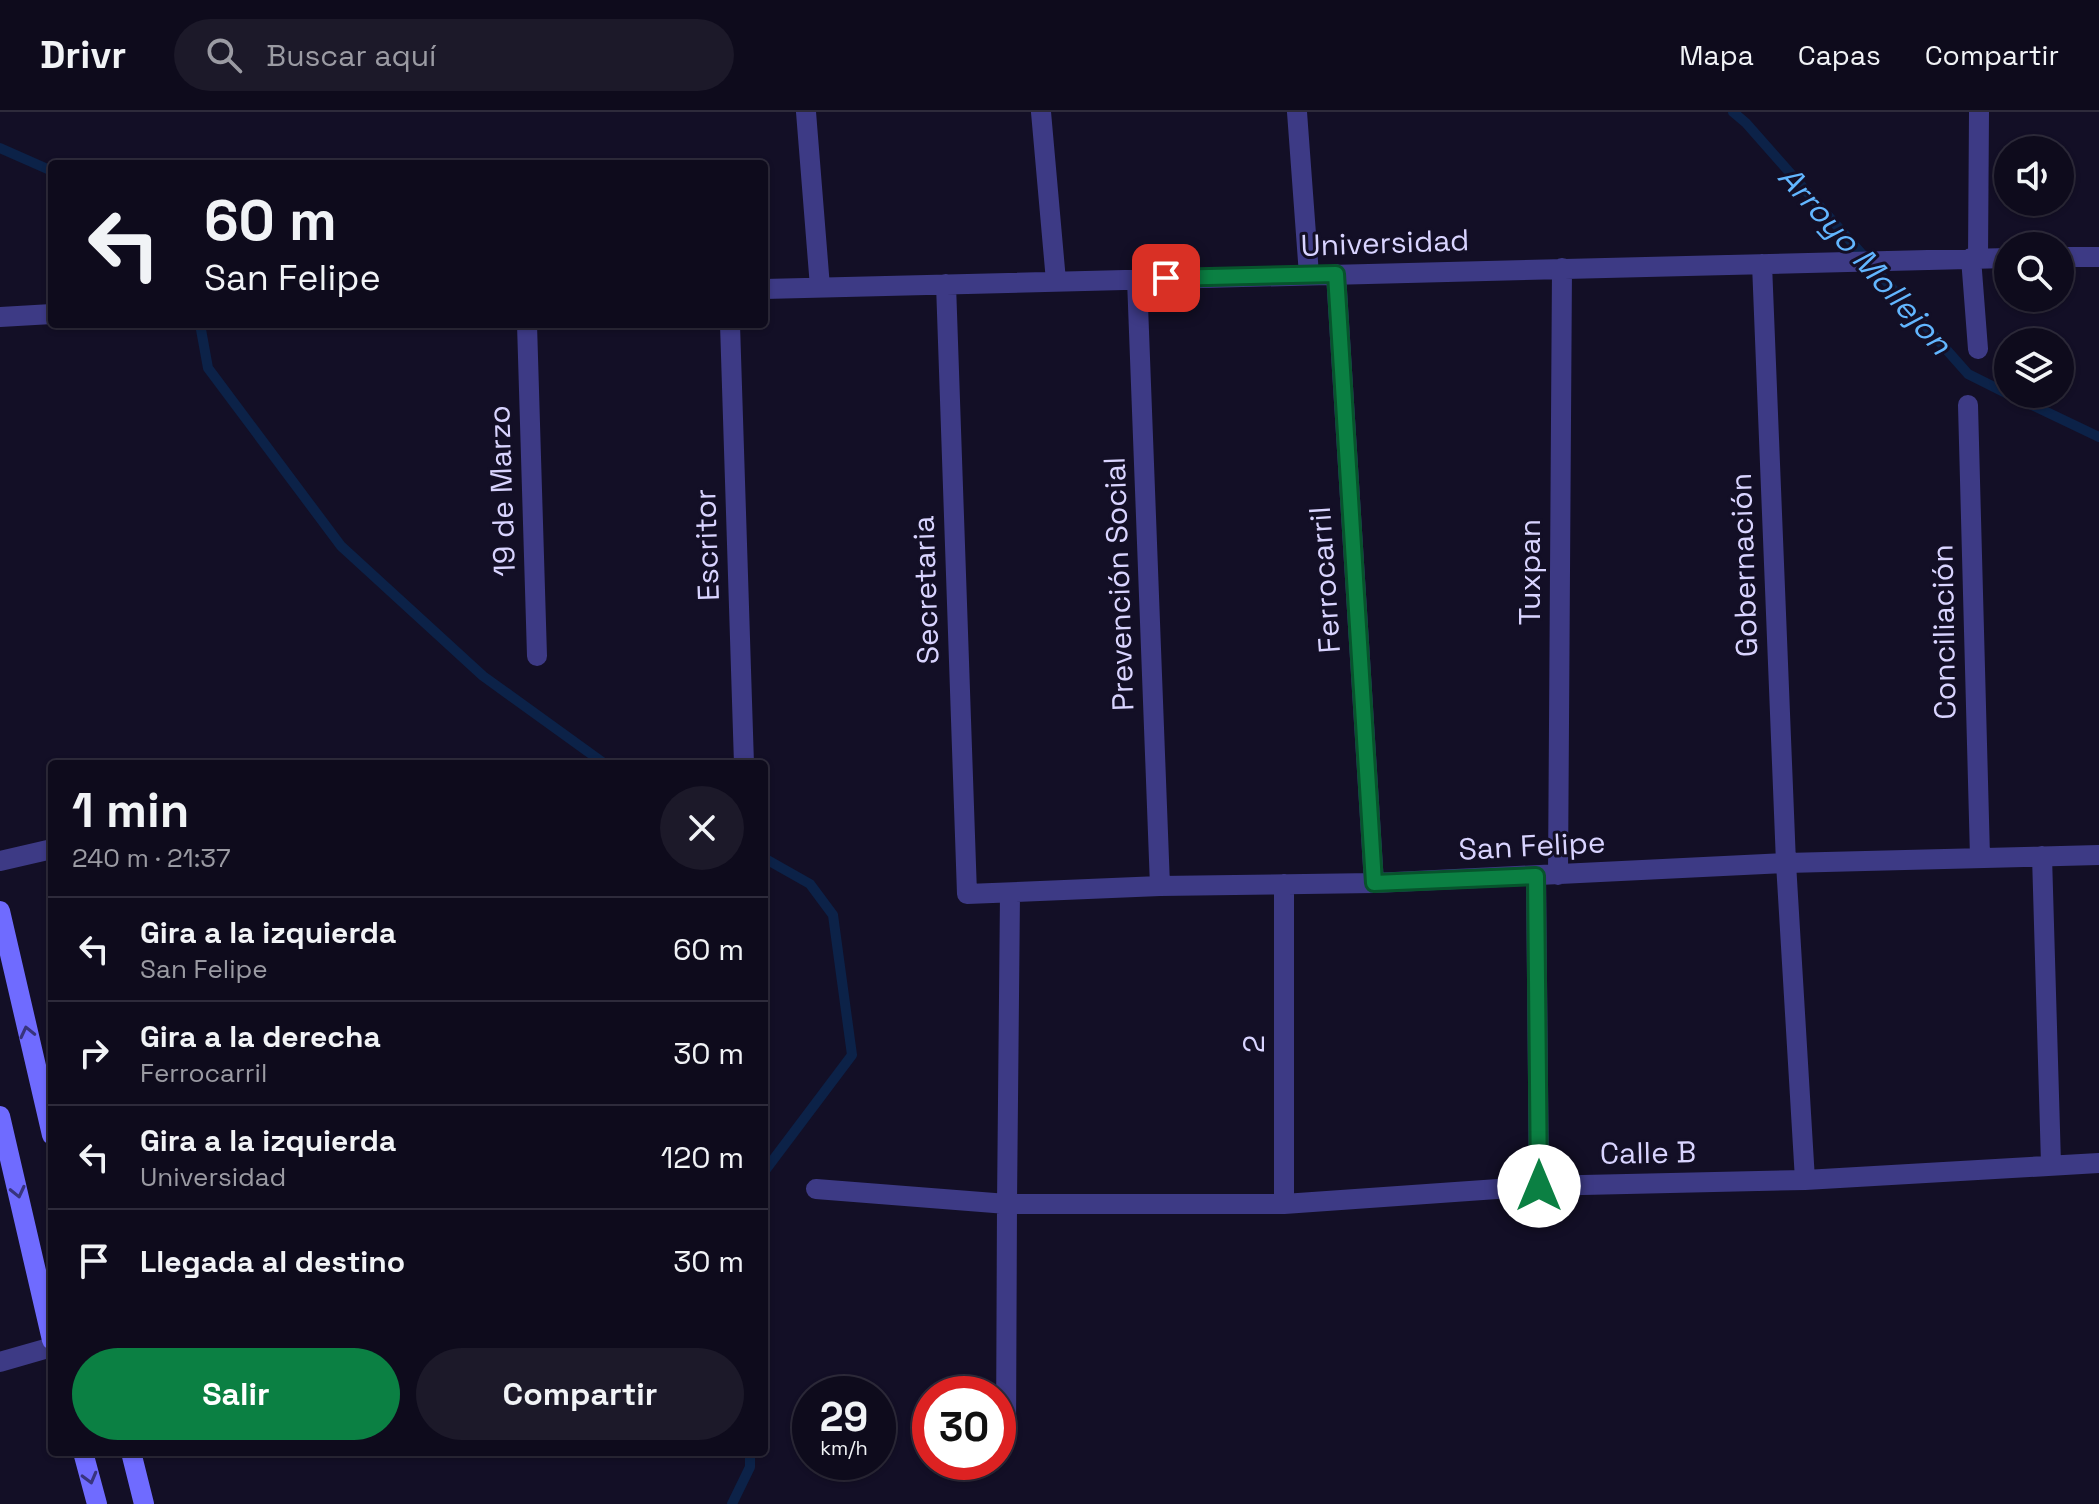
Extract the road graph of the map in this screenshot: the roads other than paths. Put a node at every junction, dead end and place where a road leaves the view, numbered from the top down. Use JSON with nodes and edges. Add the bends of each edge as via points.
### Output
{"nodes":[{"id":1,"x":806,"y":112,"type":"edge"},
{"id":2,"x":1041,"y":112,"type":"edge"},
{"id":3,"x":1297,"y":112,"type":"edge"},
{"id":4,"x":1979,"y":112,"type":"edge"},
{"id":5,"x":2074,"y":257,"type":"edge"},
{"id":6,"x":2099,"y":257,"type":"edge"},
{"id":7,"x":1975,"y":258,"type":"junction"},
{"id":8,"x":1994,"y":258,"type":"edge"},
{"id":9,"x":1762,"y":264,"type":"junction"},
{"id":10,"x":1562,"y":268,"type":"junction"},
{"id":11,"x":1336,"y":274,"type":"junction"},
{"id":12,"x":1309,"y":275,"type":"junction"},
{"id":13,"x":1137,"y":279,"type":"junction"},
{"id":14,"x":1056,"y":281,"type":"junction"},
{"id":15,"x":946,"y":284,"type":"junction"},
{"id":16,"x":820,"y":287,"type":"junction"},
{"id":17,"x":768,"y":289,"type":"edge"},
{"id":18,"x":48,"y":314,"type":"edge"},
{"id":19,"x":0,"y":317,"type":"edge"},
{"id":20,"x":527,"y":328,"type":"edge"},
{"id":21,"x":730,"y":328,"type":"edge"},
{"id":22,"x":1978,"y":349,"type":"dead end"},
{"id":23,"x":1968,"y":405,"type":"dead end"},
{"id":24,"x":537,"y":656,"type":"dead end"},
{"id":25,"x":744,"y":760,"type":"edge"},
{"id":26,"x":48,"y":850,"type":"edge"},
{"id":27,"x":2099,"y":855,"type":"edge"},
{"id":28,"x":2042,"y":856,"type":"junction"},
{"id":29,"x":1980,"y":857,"type":"junction"},
{"id":30,"x":0,"y":861,"type":"edge"},
{"id":31,"x":1786,"y":863,"type":"junction"},
{"id":32,"x":1558,"y":875,"type":"junction"},
{"id":33,"x":1536,"y":876,"type":"junction"},
{"id":34,"x":1374,"y":883,"type":"junction"},
{"id":35,"x":1284,"y":884,"type":"junction"},
{"id":36,"x":1160,"y":886,"type":"junction"},
{"id":37,"x":1010,"y":893,"type":"junction"},
{"id":38,"x":967,"y":894,"type":"joint"},
{"id":39,"x":0,"y":911,"type":"edge"},
{"id":40,"x":46,"y":1085,"type":"edge"},
{"id":41,"x":0,"y":1116,"type":"edge"},
{"id":42,"x":4,"y":1156,"type":"edge"},
{"id":43,"x":2099,"y":1163,"type":"edge"},
{"id":44,"x":2051,"y":1164,"type":"junction"},
{"id":45,"x":1805,"y":1180,"type":"junction"},
{"id":46,"x":1539,"y":1186,"type":"junction"},
{"id":47,"x":816,"y":1189,"type":"dead end"},
{"id":48,"x":1007,"y":1204,"type":"junction"},
{"id":49,"x":1284,"y":1204,"type":"junction"},
{"id":50,"x":48,"y":1325,"type":"edge"},
{"id":51,"x":48,"y":1348,"type":"edge"},
{"id":52,"x":0,"y":1362,"type":"edge"},
{"id":53,"x":1006,"y":1376,"type":"edge"},
{"id":54,"x":84,"y":1456,"type":"edge"},
{"id":55,"x":132,"y":1456,"type":"edge"},
{"id":56,"x":97,"y":1504,"type":"edge"},
{"id":57,"x":144,"y":1504,"type":"edge"}],
"edges":[{"from":1,"to":16,"type":"street"},
{"from":2,"to":14,"type":"street"},
{"from":3,"to":12,"type":"street"},
{"from":4,"to":7,"type":"street"},
{"from":5,"to":6,"type":"street"},
{"from":7,"to":8,"type":"street","name":"Universidad"},
{"from":7,"to":9,"type":"street","name":"Universidad"},
{"from":7,"to":22,"type":"street"},
{"from":9,"to":10,"type":"street","name":"Universidad"},
{"from":9,"to":31,"type":"street","name":"Gobernación"},
{"from":10,"to":11,"type":"street","name":"Universidad"},
{"from":10,"to":32,"type":"street","name":"Tuxpan"},
{"from":11,"to":12,"type":"street","name":"Universidad"},
{"from":11,"to":34,"type":"street","name":"Ferrocarril"},
{"from":12,"to":13,"type":"street","name":"Universidad"},
{"from":13,"to":14,"type":"street","name":"Universidad"},
{"from":13,"to":36,"type":"street","name":"Prevención Social"},
{"from":14,"to":15,"type":"street","name":"Universidad"},
{"from":15,"to":16,"type":"street","name":"Universidad"},
{"from":15,"to":38,"type":"street","name":"Secretaria"},
{"from":16,"to":17,"type":"street","name":"Universidad"},
{"from":18,"to":19,"type":"street"},
{"from":20,"to":24,"type":"street","name":"19 de Marzo"},
{"from":21,"to":25,"type":"street","name":"Escritor"},
{"from":23,"to":29,"type":"street","name":"Conciliación"},
{"from":26,"to":30,"type":"street"},
{"from":27,"to":28,"type":"street","name":"San Felipe"},
{"from":28,"to":29,"type":"street","name":"San Felipe"},
{"from":28,"to":44,"type":"street"},
{"from":29,"to":31,"type":"street","name":"San Felipe"},
{"from":31,"to":32,"type":"street","name":"San Felipe"},
{"from":31,"to":45,"type":"street","name":"Gobernación"},
{"from":32,"to":33,"type":"street","name":"San Felipe"},
{"from":33,"to":34,"type":"street","name":"San Felipe"},
{"from":33,"to":46,"type":"street"},
{"from":34,"to":35,"type":"street","name":"San Felipe"},
{"from":35,"to":36,"type":"street","name":"San Felipe"},
{"from":35,"to":49,"type":"street","name":"2"},
{"from":36,"to":37,"type":"street","name":"San Felipe"},
{"from":37,"to":38,"type":"street","name":"San Felipe"},
{"from":37,"to":48,"type":"street"},
{"from":40,"to":39,"type":"street","one_way":true},
{"from":41,"to":42,"type":"street"},
{"from":42,"to":50,"type":"street","one_way":true},
{"from":43,"to":44,"type":"street","name":"Calle B"},
{"from":44,"to":45,"type":"street","name":"Calle B"},
{"from":45,"to":46,"type":"street","name":"Calle B"},
{"from":46,"to":49,"type":"street","name":"Calle B"},
{"from":47,"to":48,"type":"street","name":"Calle B"},
{"from":48,"to":49,"type":"street","name":"Calle B"},
{"from":48,"to":53,"type":"street"},
{"from":51,"to":52,"type":"street"},
{"from":54,"to":56,"type":"street","one_way":true},
{"from":55,"to":57,"type":"street"}]}
